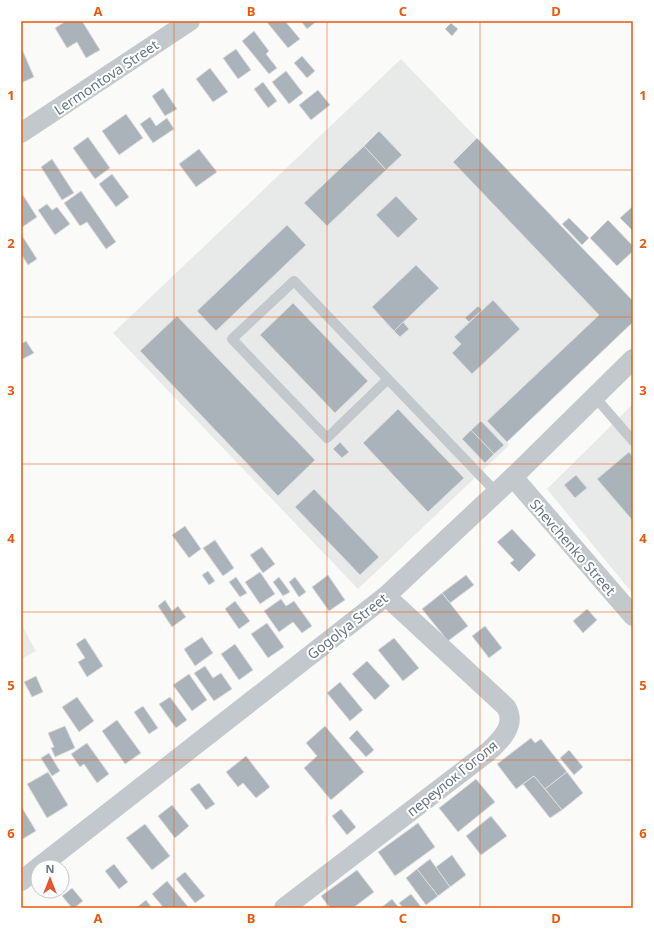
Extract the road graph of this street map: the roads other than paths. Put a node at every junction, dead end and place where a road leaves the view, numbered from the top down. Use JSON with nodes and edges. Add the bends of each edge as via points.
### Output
{"nodes":[{"id":1,"x":186,"y":22,"type":"edge"},
{"id":2,"x":21,"y":133,"type":"edge"},
{"id":3,"x":633,"y":359,"type":"edge"},
{"id":4,"x":388,"y":379,"type":"junction"},
{"id":5,"x":595,"y":397,"type":"junction"},
{"id":6,"x":633,"y":441,"type":"edge"},
{"id":7,"x":513,"y":477,"type":"junction"},
{"id":8,"x":496,"y":492,"type":"junction"},
{"id":9,"x":386,"y":596,"type":"junction"},
{"id":10,"x":633,"y":616,"type":"edge"},
{"id":11,"x":49,"y":859,"type":"edge"},
{"id":12,"x":30,"y":874,"type":"edge"},
{"id":13,"x":21,"y":881,"type":"edge"},
{"id":14,"x":284,"y":908,"type":"edge"}],
"edges":[{"from":1,"to":2,"type":"street","name":"Lermontova Street"},
{"from":3,"to":5,"type":"street","name":"Gogolya Street"},
{"from":4,"to":4,"type":"lane","via":[[327,438],[232,339],[294,281]]},
{"from":4,"to":8,"type":"lane"},
{"from":5,"to":6,"type":"lane"},
{"from":5,"to":7,"type":"street","name":"Gogolya Street"},
{"from":7,"to":8,"type":"street","name":"Gogolya Street"},
{"from":7,"to":10,"type":"street","name":"Shevchenko Street"},
{"from":8,"to":9,"type":"street","name":"Gogolya Street"},
{"from":9,"to":11,"type":"street","name":"Gogolya Street"},
{"from":9,"to":14,"type":"street","name":"переулок Гоголя","via":[[506,707],[510,716],[509,726],[497,745]]},
{"from":12,"to":13,"type":"street","name":"Gogolya Street"}]}
